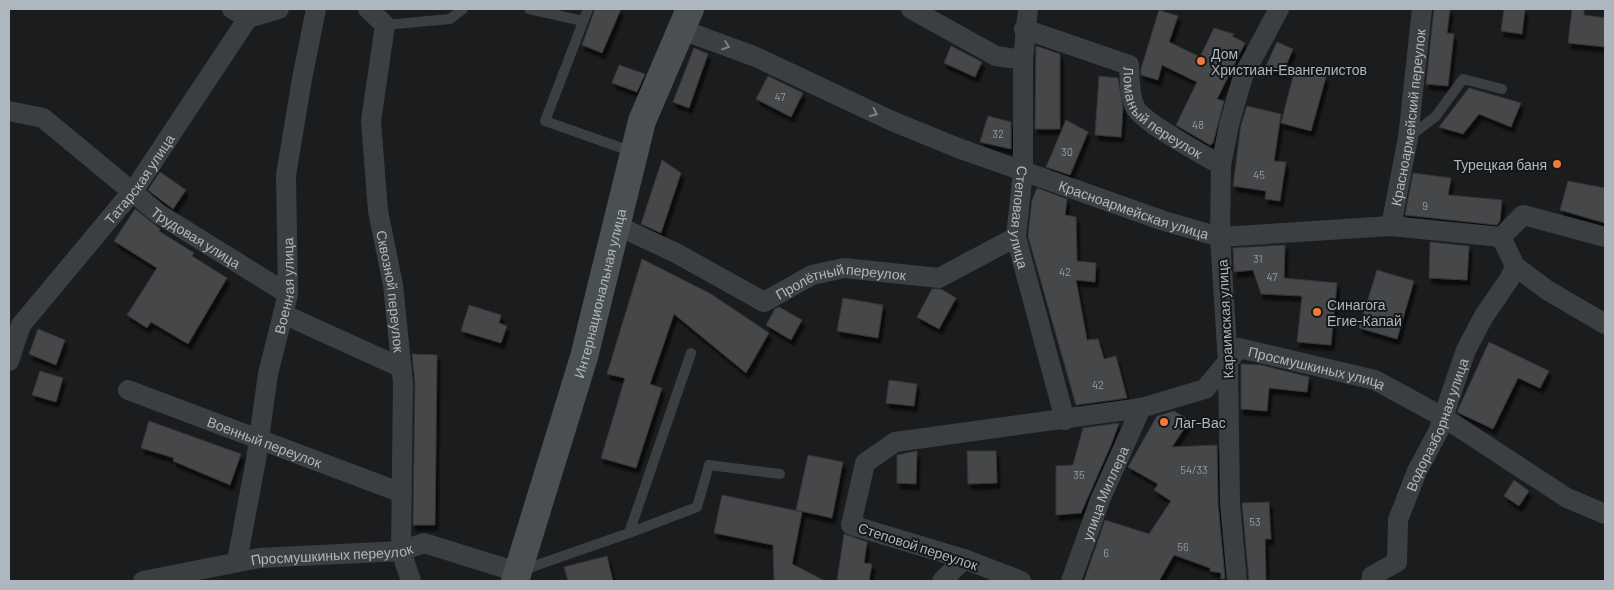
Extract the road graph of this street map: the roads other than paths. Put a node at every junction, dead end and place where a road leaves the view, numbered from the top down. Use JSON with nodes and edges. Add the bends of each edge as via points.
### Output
{"nodes":[{"id":1,"x":279,"y":9,"type":"edge"},
{"id":2,"x":316,"y":9,"type":"edge"},
{"id":3,"x":368,"y":9,"type":"edge"},
{"id":4,"x":463,"y":9,"type":"edge"},
{"id":5,"x":529,"y":9,"type":"edge"},
{"id":6,"x":588,"y":9,"type":"edge"},
{"id":7,"x":911,"y":9,"type":"edge"},
{"id":8,"x":1028,"y":9,"type":"edge"},
{"id":9,"x":1279,"y":9,"type":"edge"},
{"id":10,"x":1422,"y":9,"type":"edge"},
{"id":11,"x":240,"y":13,"type":"edge"},
{"id":12,"x":685,"y":19,"type":"edge"},
{"id":13,"x":583,"y":21,"type":"junction"},
{"id":14,"x":385,"y":25,"type":"junction"},
{"id":15,"x":1024,"y":29,"type":"junction"},
{"id":16,"x":1023,"y":60,"type":"junction"},
{"id":17,"x":1502,"y":88,"type":"dead end"},
{"id":18,"x":9,"y":111,"type":"edge"},
{"id":19,"x":1408,"y":138,"type":"junction"},
{"id":20,"x":634,"y":152,"type":"junction"},
{"id":21,"x":1221,"y":165,"type":"junction"},
{"id":22,"x":1023,"y":171,"type":"junction"},
{"id":23,"x":132,"y":192,"type":"junction"},
{"id":24,"x":616,"y":225,"type":"junction"},
{"id":25,"x":1391,"y":226,"type":"junction"},
{"id":26,"x":1016,"y":237,"type":"junction"},
{"id":27,"x":1220,"y":237,"type":"junction"},
{"id":28,"x":1501,"y":237,"type":"junction"},
{"id":29,"x":1605,"y":237,"type":"edge"},
{"id":30,"x":1515,"y":266,"type":"junction"},
{"id":31,"x":288,"y":294,"type":"junction"},
{"id":32,"x":283,"y":314,"type":"junction"},
{"id":33,"x":1605,"y":324,"type":"edge"},
{"id":34,"x":691,"y":353,"type":"dead end"},
{"id":35,"x":9,"y":361,"type":"edge"},
{"id":36,"x":1228,"y":363,"type":"junction"},
{"id":37,"x":402,"y":368,"type":"junction"},
{"id":38,"x":128,"y":390,"type":"dead end"},
{"id":39,"x":1141,"y":408,"type":"junction"},
{"id":40,"x":1443,"y":416,"type":"junction"},
{"id":41,"x":1065,"y":420,"type":"junction"},
{"id":42,"x":259,"y":439,"type":"junction"},
{"id":43,"x":895,"y":442,"type":"joint"},
{"id":44,"x":780,"y":474,"type":"dead end"},
{"id":45,"x":402,"y":493,"type":"junction"},
{"id":46,"x":1605,"y":514,"type":"edge"},
{"id":47,"x":629,"y":532,"type":"junction"},
{"id":48,"x":400,"y":551,"type":"junction"},
{"id":49,"x":964,"y":559,"type":"junction"},
{"id":50,"x":237,"y":561,"type":"junction"},
{"id":51,"x":516,"y":577,"type":"edge"},
{"id":52,"x":143,"y":581,"type":"edge"},
{"id":53,"x":412,"y":581,"type":"edge"},
{"id":54,"x":942,"y":581,"type":"edge"},
{"id":55,"x":1021,"y":581,"type":"edge"},
{"id":56,"x":1071,"y":581,"type":"edge"},
{"id":57,"x":1237,"y":581,"type":"edge"},
{"id":58,"x":1371,"y":581,"type":"edge"}],
"edges":[{"from":1,"to":11,"type":"street","name":"Татарская улица"},
{"from":2,"to":31,"type":"street","name":"Военная улица","via":[[286,175]]},
{"from":3,"to":14,"type":"street"},
{"from":4,"to":14,"type":"lane","via":[[450,19]]},
{"from":5,"to":13,"type":"lane"},
{"from":6,"to":13,"type":"lane"},
{"from":7,"to":16,"type":"street","via":[[996,56]]},
{"from":8,"to":15,"type":"street","name":"Степовая улица"},
{"from":9,"to":21,"type":"street","name":"Караимская улица","via":[[1243,76]]},
{"from":10,"to":19,"type":"street","name":"Красноармейский переулок"},
{"from":11,"to":23,"type":"street","name":"Татарская улица","via":[[217,68]]},
{"from":12,"to":20,"type":"main road","name":"Интернациональная улица","via":[[642,121]]},
{"from":12,"to":22,"type":"street","name":"Красноармейская улица","one_way":true,"via":[[756,57],[892,121]]},
{"from":13,"to":20,"type":"lane","via":[[545,120]]},
{"from":14,"to":37,"type":"street","name":"Сквозной переулок","via":[[371,121],[378,211],[392,285]]},
{"from":15,"to":16,"type":"street","name":"Степовая улица"},
{"from":15,"to":21,"type":"street","name":"Ломаный переулок","via":[[1129,65],[1135,108],[1160,129]]},
{"from":16,"to":22,"type":"street","name":"Степовая улица"},
{"from":17,"to":19,"type":"lane","via":[[1462,79],[1436,116]]},
{"from":18,"to":23,"type":"street","name":"Трудовая улица","via":[[43,118]]},
{"from":19,"to":25,"type":"street","name":"Красноармейский переулок"},
{"from":20,"to":24,"type":"main road","name":"Интернациональная улица"},
{"from":21,"to":27,"type":"street","name":"Караимская улица"},
{"from":22,"to":26,"type":"street","name":"Степовая улица"},
{"from":22,"to":27,"type":"street","name":"Красноармейская улица","via":[[1164,221]]},
{"from":23,"to":31,"type":"street","name":"Трудовая улица","via":[[159,214]]},
{"from":23,"to":35,"type":"street","name":"Татарская улица","via":[[21,325]]},
{"from":24,"to":26,"type":"street","name":"Пролётный переулок","via":[[676,253],[764,302],[812,275],[844,268],[939,278]]},
{"from":24,"to":51,"type":"main road","name":"Интернациональная улица","via":[[584,357]]},
{"from":25,"to":27,"type":"street","name":"Красноармейская улица"},
{"from":25,"to":28,"type":"street","name":"Красноармейская улица"},
{"from":26,"to":41,"type":"street","name":"Степовая улица"},
{"from":27,"to":36,"type":"street","name":"Караимская улица"},
{"from":28,"to":29,"type":"street","via":[[1522,215]]},
{"from":28,"to":30,"type":"street"},
{"from":30,"to":33,"type":"street","via":[[1547,290]]},
{"from":30,"to":40,"type":"street","name":"Водоразборная улица","via":[[1466,350]]},
{"from":31,"to":32,"type":"street","name":"Военная улица"},
{"from":32,"to":37,"type":"street"},
{"from":32,"to":42,"type":"street","name":"Военная улица","via":[[268,374]]},
{"from":34,"to":47,"type":"lane"},
{"from":36,"to":39,"type":"street","name":"Просмушкиных улица","via":[[1204,388]]},
{"from":36,"to":40,"type":"street","name":"Просмушкиных улица","via":[[1239,348],[1375,380]]},
{"from":36,"to":57,"type":"street","name":"Караимская улица","via":[[1230,503]]},
{"from":37,"to":45,"type":"street","name":"Сквозной переулок"},
{"from":38,"to":42,"type":"street","name":"Военный переулок"},
{"from":39,"to":41,"type":"street","name":"Просмушкиных улица"},
{"from":39,"to":56,"type":"street","name":"улица Миллера","via":[[1100,500]]},
{"from":40,"to":46,"type":"street","name":"Просмушкиных улица","via":[[1567,498]]},
{"from":40,"to":58,"type":"street","name":"Водоразборная улица","via":[[1398,520],[1398,562],[1372,576]]},
{"from":41,"to":43,"type":"street","name":"Просмушкиных улица"},
{"from":42,"to":45,"type":"street","name":"Военный переулок"},
{"from":42,"to":50,"type":"street","name":"Военная улица"},
{"from":43,"to":49,"type":"street","name":"Степовой переулок","via":[[865,463],[851,525]]},
{"from":44,"to":47,"type":"lane","via":[[710,465],[697,507]]},
{"from":45,"to":48,"type":"street","name":"Сквозной переулок"},
{"from":47,"to":51,"type":"lane"},
{"from":48,"to":50,"type":"street","name":"Просмушкиных переулок"},
{"from":48,"to":51,"type":"street","name":"Просмушкиных переулок","via":[[424,543]]},
{"from":48,"to":53,"type":"street","name":"Сквозной переулок"},
{"from":49,"to":54,"type":"street"},
{"from":49,"to":55,"type":"street","name":"Степовой переулок"},
{"from":50,"to":52,"type":"street","name":"Просмушкиных переулок"}]}
